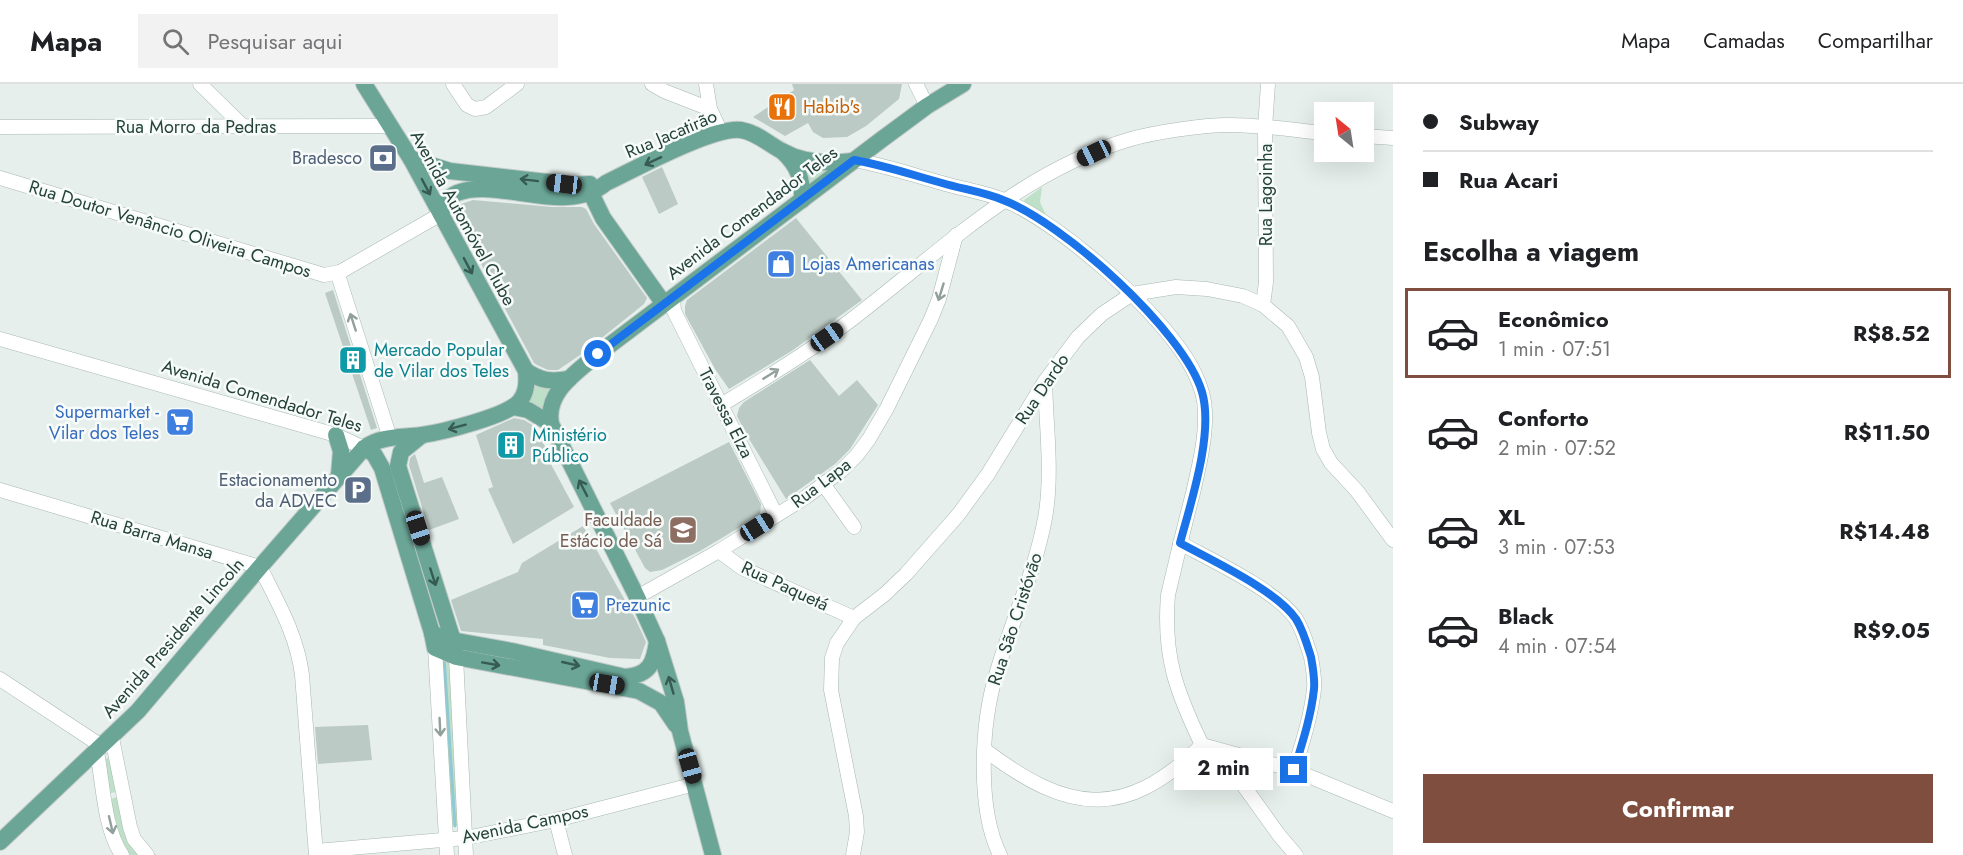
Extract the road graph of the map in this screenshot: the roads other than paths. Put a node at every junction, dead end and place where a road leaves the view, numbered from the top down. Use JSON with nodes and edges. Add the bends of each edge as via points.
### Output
{"nodes":[{"id":1,"x":200,"y":84,"type":"edge"},
{"id":2,"x":364,"y":84,"type":"edge"},
{"id":3,"x":453,"y":84,"type":"edge"},
{"id":4,"x":517,"y":84,"type":"edge"},
{"id":5,"x":652,"y":84,"type":"edge"},
{"id":6,"x":706,"y":84,"type":"edge"},
{"id":7,"x":916,"y":84,"type":"edge"},
{"id":8,"x":963,"y":84,"type":"edge"},
{"id":9,"x":1268,"y":84,"type":"edge"},
{"id":10,"x":927,"y":106,"type":"junction"},
{"id":11,"x":710,"y":109,"type":"junction"},
{"id":12,"x":391,"y":126,"type":"junction"},
{"id":13,"x":0,"y":127,"type":"edge"},
{"id":14,"x":244,"y":127,"type":"junction"},
{"id":15,"x":1265,"y":128,"type":"junction"},
{"id":16,"x":721,"y":132,"type":"junction"},
{"id":17,"x":1314,"y":132,"type":"edge"},
{"id":18,"x":1374,"y":137,"type":"edge"},
{"id":19,"x":1393,"y":138,"type":"edge"},
{"id":20,"x":783,"y":152,"type":"junction"},
{"id":21,"x":411,"y":159,"type":"junction"},
{"id":22,"x":854,"y":160,"type":"junction"},
{"id":23,"x":468,"y":173,"type":"junction"},
{"id":24,"x":0,"y":178,"type":"edge"},
{"id":25,"x":596,"y":186,"type":"junction"},
{"id":26,"x":470,"y":191,"type":"junction"},
{"id":27,"x":802,"y":200,"type":"junction"},
{"id":28,"x":1003,"y":200,"type":"junction"},
{"id":29,"x":441,"y":214,"type":"junction"},
{"id":30,"x":956,"y":235,"type":"junction"},
{"id":31,"x":340,"y":272,"type":"junction"},
{"id":32,"x":1132,"y":294,"type":"junction"},
{"id":33,"x":670,"y":304,"type":"junction"},
{"id":34,"x":1263,"y":305,"type":"junction"},
{"id":35,"x":0,"y":339,"type":"edge"},
{"id":36,"x":526,"y":371,"type":"junction"},
{"id":37,"x":569,"y":379,"type":"junction"},
{"id":38,"x":1045,"y":381,"type":"junction"},
{"id":39,"x":721,"y":405,"type":"junction"},
{"id":40,"x":513,"y":407,"type":"junction"},
{"id":41,"x":551,"y":424,"type":"junction"},
{"id":42,"x":336,"y":435,"type":"junction"},
{"id":43,"x":422,"y":435,"type":"junction"},
{"id":44,"x":390,"y":438,"type":"junction"},
{"id":45,"x":364,"y":448,"type":"junction"},
{"id":46,"x":339,"y":475,"type":"junction"},
{"id":47,"x":824,"y":485,"type":"junction"},
{"id":48,"x":0,"y":490,"type":"edge"},
{"id":49,"x":776,"y":515,"type":"junction"},
{"id":50,"x":854,"y":528,"type":"dead end"},
{"id":51,"x":1393,"y":540,"type":"edge"},
{"id":52,"x":1180,"y":543,"type":"junction"},
{"id":53,"x":719,"y":551,"type":"junction"},
{"id":54,"x":260,"y":567,"type":"junction"},
{"id":55,"x":637,"y":597,"type":"junction"},
{"id":56,"x":854,"y":618,"type":"junction"},
{"id":57,"x":434,"y":640,"type":"junction"},
{"id":58,"x":657,"y":640,"type":"junction"},
{"id":59,"x":455,"y":649,"type":"junction"},
{"id":60,"x":0,"y":679,"type":"edge"},
{"id":61,"x":680,"y":731,"type":"junction"},
{"id":62,"x":104,"y":746,"type":"junction"},
{"id":63,"x":1202,"y":746,"type":"junction"},
{"id":64,"x":985,"y":750,"type":"junction"},
{"id":65,"x":1218,"y":750,"type":"junction"},
{"id":66,"x":1294,"y":770,"type":"junction"},
{"id":67,"x":695,"y":784,"type":"junction"},
{"id":68,"x":123,"y":794,"type":"junction"},
{"id":69,"x":105,"y":800,"type":"junction"},
{"id":70,"x":1393,"y":811,"type":"edge"},
{"id":71,"x":556,"y":820,"type":"junction"},
{"id":72,"x":465,"y":838,"type":"junction"},
{"id":73,"x":446,"y":840,"type":"junction"},
{"id":74,"x":0,"y":842,"type":"edge"},
{"id":75,"x":316,"y":853,"type":"edge"},
{"id":76,"x":122,"y":855,"type":"edge"},
{"id":77,"x":147,"y":855,"type":"edge"},
{"id":78,"x":447,"y":855,"type":"edge"},
{"id":79,"x":466,"y":855,"type":"edge"},
{"id":80,"x":565,"y":855,"type":"edge"},
{"id":81,"x":713,"y":855,"type":"edge"},
{"id":82,"x":853,"y":855,"type":"edge"},
{"id":83,"x":1000,"y":855,"type":"edge"},
{"id":84,"x":1296,"y":855,"type":"edge"}],
"edges":[{"from":1,"to":14,"type":"street"},
{"from":2,"to":12,"type":"main road","name":"Avenida Automóvel Clube"},
{"from":3,"to":4,"type":"street","via":[[467,105],[475,109],[486,107]]},
{"from":5,"to":11,"type":"street"},
{"from":6,"to":11,"type":"street"},
{"from":7,"to":10,"type":"street"},
{"from":8,"to":10,"type":"main road","name":"Avenida Comendador Teles"},
{"from":9,"to":15,"type":"street","name":"Rua Lagoinha"},
{"from":10,"to":22,"type":"main road","name":"Avenida Comendador Teles"},
{"from":11,"to":16,"type":"street"},
{"from":12,"to":14,"type":"street","name":"Rua Morro da Pedras"},
{"from":12,"to":21,"type":"main road","name":"Avenida Automóvel Clube"},
{"from":13,"to":14,"type":"street","name":"Rua Morro da Pedras"},
{"from":15,"to":17,"type":"street"},
{"from":15,"to":28,"type":"street","via":[[1201,127],[1131,139],[1047,175]]},
{"from":15,"to":34,"type":"street","name":"Rua Lagoinha"},
{"from":16,"to":20,"type":"main road","name":"Rua Jacatirão","via":[[750,132]]},
{"from":16,"to":25,"type":"main road","name":"Rua Jacatirão","one_way":true},
{"from":18,"to":19,"type":"street"},
{"from":20,"to":22,"type":"main road","name":"Rua Jacatirão","via":[[828,164]]},
{"from":20,"to":27,"type":"main road","via":[[801,179]]},
{"from":21,"to":23,"type":"main road","name":"Rua Jacatirão"},
{"from":21,"to":29,"type":"main road","name":"Avenida Automóvel Clube","one_way":true},
{"from":22,"to":27,"type":"main road","name":"Avenida Comendador Teles"},
{"from":22,"to":28,"type":"street"},
{"from":25,"to":23,"type":"main road","name":"Rua Jacatirão","one_way":true},
{"from":23,"to":26,"type":"main road"},
{"from":24,"to":31,"type":"street","name":"Rua Doutor Venâncio Oliveira Campos","via":[[309,272]]},
{"from":25,"to":26,"type":"main road","name":"Rua Jacatirão","via":[[559,197]]},
{"from":25,"to":33,"type":"main road"},
{"from":26,"to":29,"type":"main road","via":[[452,196]]},
{"from":27,"to":33,"type":"main road","name":"Avenida Comendador Teles"},
{"from":28,"to":30,"type":"street"},
{"from":28,"to":32,"type":"street","via":[[1055,231]]},
{"from":29,"to":31,"type":"street"},
{"from":29,"to":36,"type":"main road","name":"Avenida Automóvel Clube","one_way":true},
{"from":39,"to":30,"type":"street","one_way":true,"via":[[843,326]]},
{"from":30,"to":47,"type":"street","name":"Rua Lapa","one_way":true,"via":[[931,319],[870,439]]},
{"from":44,"to":31,"type":"street","one_way":true},
{"from":32,"to":34,"type":"street","name":"Rua Dardo","via":[[1176,287],[1207,289],[1243,296]]},
{"from":32,"to":38,"type":"street","name":"Rua Dardo","via":[[1102,314],[1078,337]]},
{"from":32,"to":52,"type":"street","via":[[1181,352],[1202,393],[1204,436]]},
{"from":33,"to":37,"type":"main road","name":"Avenida Comendador Teles"},
{"from":33,"to":39,"type":"street","name":"Travessa Elza"},
{"from":34,"to":51,"type":"street","name":"Rua Dardo","via":[[1288,326],[1306,357],[1323,449]]},
{"from":35,"to":42,"type":"street","name":"Avenida Comendador Teles"},
{"from":36,"to":37,"type":"main road","via":[[542,380]]},
{"from":36,"to":40,"type":"main road","via":[[525,392]]},
{"from":37,"to":41,"type":"main road","name":"Avenida Comendador Teles","via":[[551,404]]},
{"from":38,"to":56,"type":"street","name":"Rua Dardo","via":[[988,474],[952,522],[899,581]]},
{"from":38,"to":64,"type":"street","name":"Rua São Cristóvão","via":[[1045,515],[1027,586],[995,676]]},
{"from":39,"to":49,"type":"street","name":"Travessa Elza"},
{"from":40,"to":41,"type":"main road","via":[[528,410]]},
{"from":40,"to":43,"type":"main road","name":"Avenida Comendador Teles","one_way":true},
{"from":55,"to":41,"type":"main road","one_way":true},
{"from":42,"to":45,"type":"street","name":"Avenida Comendador Teles"},
{"from":42,"to":46,"type":"main road","via":[[341,451]]},
{"from":43,"to":44,"type":"main road","name":"Avenida Comendador Teles"},
{"from":43,"to":59,"type":"main road","one_way":true,"via":[[401,452],[398,466]]},
{"from":44,"to":45,"type":"main road","name":"Avenida Comendador Teles"},
{"from":45,"to":46,"type":"main road","name":"Avenida Presidente Lincoln"},
{"from":45,"to":57,"type":"main road","via":[[380,464]]},
{"from":46,"to":54,"type":"main road","name":"Avenida Presidente Lincoln"},
{"from":47,"to":49,"type":"street","name":"Rua Lapa"},
{"from":47,"to":50,"type":"street"},
{"from":48,"to":54,"type":"street","name":"Rua Barra Mansa"},
{"from":49,"to":53,"type":"street","name":"Rua Lapa"},
{"from":52,"to":63,"type":"street","via":[[1168,595],[1167,647],[1183,705]]},
{"from":52,"to":66,"type":"street","via":[[1234,572],[1277,600],[1296,618],[1307,642],[1314,688]]},
{"from":53,"to":55,"type":"street","name":"Rua Lapa"},
{"from":53,"to":56,"type":"street","name":"Rua Paquetá","via":[[742,568]]},
{"from":54,"to":62,"type":"main road","name":"Avenida Presidente Lincoln","via":[[160,687]]},
{"from":54,"to":75,"type":"street","via":[[297,646]]},
{"from":55,"to":58,"type":"main road"},
{"from":56,"to":82,"type":"street","name":"Rua Dardo","via":[[837,643],[831,674],[855,816]]},
{"from":57,"to":59,"type":"main road"},
{"from":57,"to":73,"type":"street","one_way":true},
{"from":59,"to":58,"type":"main road","one_way":true,"via":[[512,651],[626,677],[648,668]]},
{"from":61,"to":58,"type":"main road","one_way":true,"via":[[676,702]]},
{"from":59,"to":61,"type":"main road","one_way":true,"via":[[639,691],[661,702]]},
{"from":59,"to":72,"type":"street"},
{"from":60,"to":62,"type":"street"},
{"from":61,"to":67,"type":"main road"},
{"from":62,"to":68,"type":"street"},
{"from":62,"to":69,"type":"street"},
{"from":62,"to":74,"type":"main road","name":"Avenida Presidente Lincoln"},
{"from":63,"to":64,"type":"street","via":[[1145,789],[1090,801],[1071,798],[1037,783]]},
{"from":63,"to":65,"type":"street"},
{"from":64,"to":83,"type":"street","name":"Rua São Cristóvão","via":[[985,802]]},
{"from":65,"to":66,"type":"street"},
{"from":65,"to":84,"type":"street"},
{"from":66,"to":70,"type":"street"},
{"from":67,"to":71,"type":"street","name":"Avenida Campos"},
{"from":67,"to":81,"type":"main road"},
{"from":68,"to":69,"type":"street"},
{"from":68,"to":77,"type":"street","via":[[134,839]]},
{"from":69,"to":76,"type":"street","one_way":true},
{"from":71,"to":72,"type":"street","name":"Avenida Campos"},
{"from":71,"to":80,"type":"street"},
{"from":72,"to":73,"type":"street","name":"Avenida Campos"},
{"from":72,"to":79,"type":"street"},
{"from":73,"to":75,"type":"street","name":"Avenida Campos"},
{"from":73,"to":78,"type":"street"}]}
